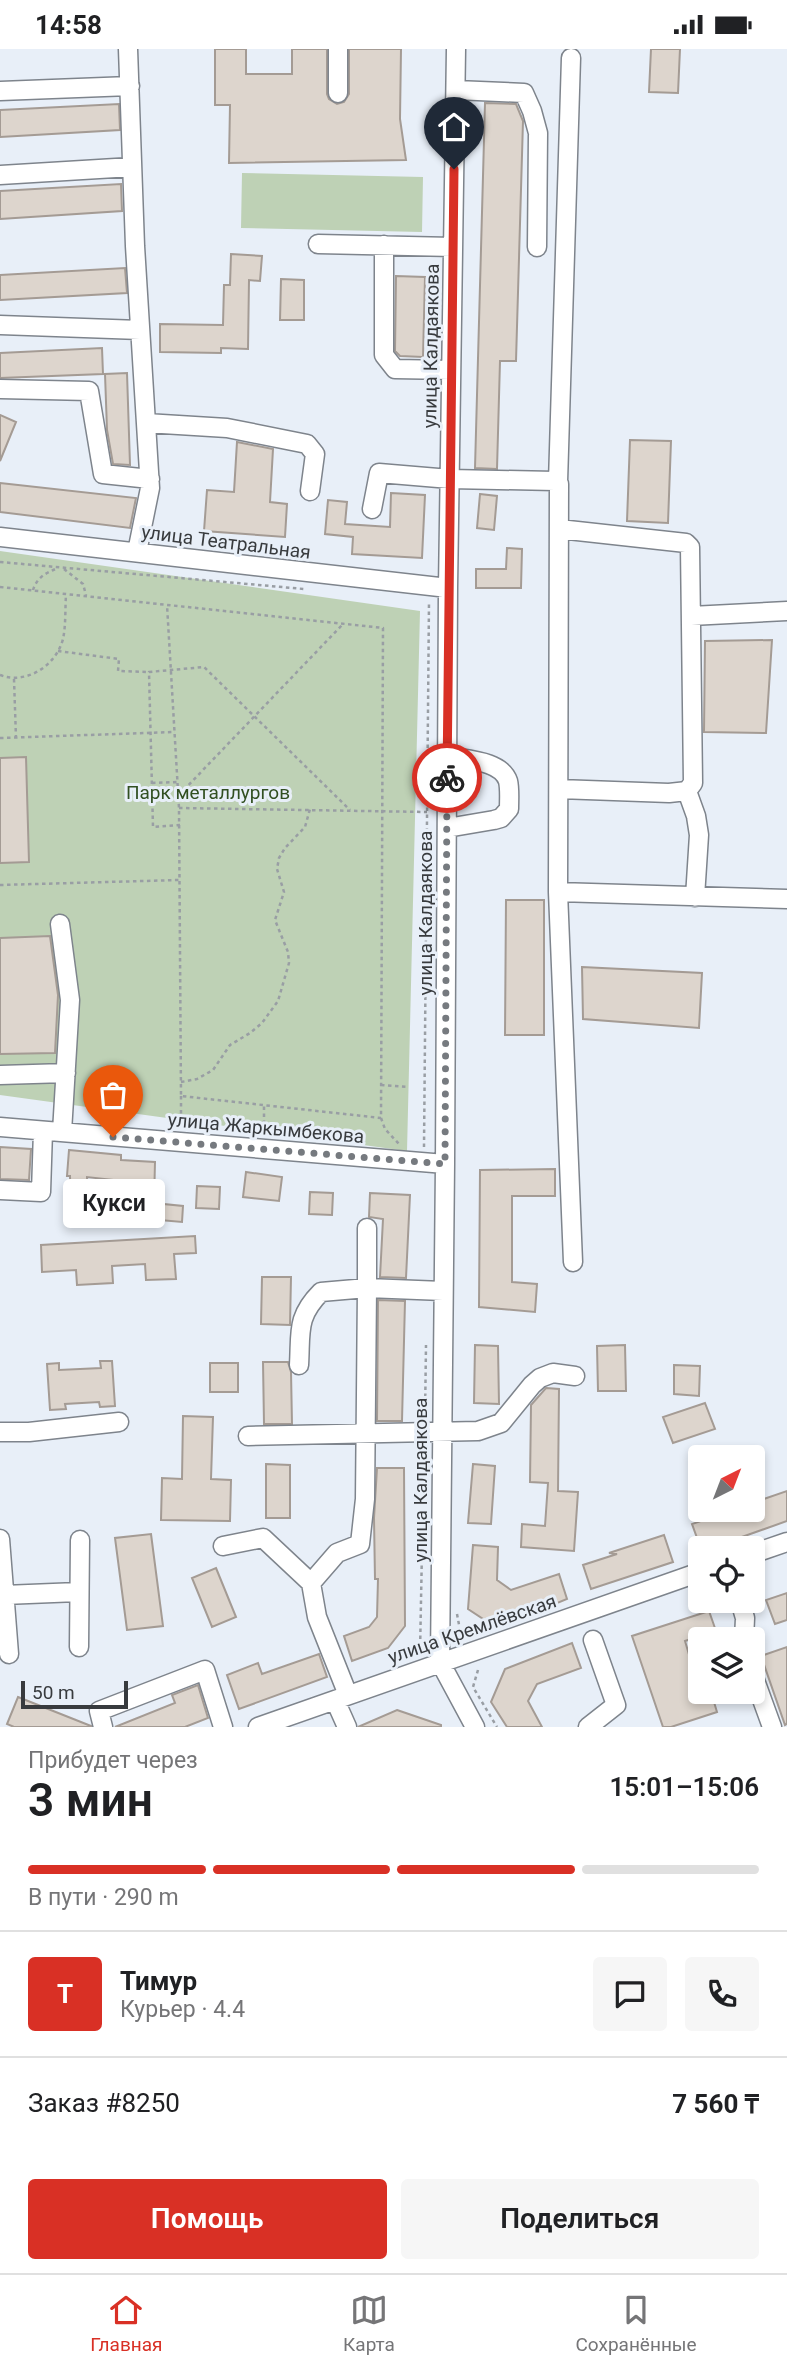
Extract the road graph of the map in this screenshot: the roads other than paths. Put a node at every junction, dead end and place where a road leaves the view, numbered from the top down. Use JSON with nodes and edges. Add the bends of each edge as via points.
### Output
{"nodes":[{"id":1,"x":128,"y":49,"type":"edge"},
{"id":2,"x":338,"y":49,"type":"edge"},
{"id":3,"x":456,"y":49,"type":"edge"},
{"id":4,"x":571,"y":58,"type":"dead end"},
{"id":5,"x":130,"y":86,"type":"junction"},
{"id":6,"x":456,"y":90,"type":"junction"},
{"id":7,"x":0,"y":91,"type":"edge"},
{"id":8,"x":338,"y":93,"type":"dead end"},
{"id":9,"x":132,"y":167,"type":"junction"},
{"id":10,"x":0,"y":175,"type":"edge"},
{"id":11,"x":318,"y":244,"type":"dead end"},
{"id":12,"x":384,"y":246,"type":"junction"},
{"id":13,"x":453,"y":247,"type":"junction"},
{"id":14,"x":537,"y":247,"type":"dead end"},
{"id":15,"x":0,"y":325,"type":"edge"},
{"id":16,"x":140,"y":330,"type":"junction"},
{"id":17,"x":452,"y":370,"type":"junction"},
{"id":18,"x":0,"y":389,"type":"edge"},
{"id":19,"x":146,"y":423,"type":"junction"},
{"id":20,"x":150,"y":479,"type":"junction"},
{"id":21,"x":450,"y":479,"type":"junction"},
{"id":22,"x":558,"y":482,"type":"junction"},
{"id":23,"x":310,"y":491,"type":"dead end"},
{"id":24,"x":372,"y":509,"type":"dead end"},
{"id":25,"x":559,"y":529,"type":"junction"},
{"id":26,"x":0,"y":537,"type":"edge"},
{"id":27,"x":137,"y":552,"type":"junction"},
{"id":28,"x":448,"y":588,"type":"junction"},
{"id":29,"x":787,"y":611,"type":"edge"},
{"id":30,"x":691,"y":617,"type":"junction"},
{"id":31,"x":447,"y":756,"type":"junction"},
{"id":32,"x":559,"y":789,"type":"junction"},
{"id":33,"x":687,"y":792,"type":"junction"},
{"id":34,"x":447,"y":828,"type":"junction"},
{"id":35,"x":558,"y":893,"type":"junction"},
{"id":36,"x":695,"y":897,"type":"junction"},
{"id":37,"x":787,"y":899,"type":"edge"},
{"id":38,"x":60,"y":924,"type":"dead end"},
{"id":39,"x":66,"y":1073,"type":"junction"},
{"id":40,"x":0,"y":1075,"type":"edge"},
{"id":41,"x":0,"y":1127,"type":"edge"},
{"id":42,"x":43,"y":1131,"type":"junction"},
{"id":43,"x":62,"y":1132,"type":"junction"},
{"id":44,"x":445,"y":1164,"type":"junction"},
{"id":45,"x":0,"y":1190,"type":"edge"},
{"id":46,"x":367,"y":1228,"type":"dead end"},
{"id":47,"x":572,"y":1262,"type":"dead end"},
{"id":48,"x":367,"y":1288,"type":"junction"},
{"id":49,"x":443,"y":1291,"type":"junction"},
{"id":50,"x":299,"y":1365,"type":"dead end"},
{"id":51,"x":575,"y":1376,"type":"dead end"},
{"id":52,"x":118,"y":1422,"type":"dead end"},
{"id":53,"x":0,"y":1432,"type":"edge"},
{"id":54,"x":433,"y":1432,"type":"junction"},
{"id":55,"x":365,"y":1433,"type":"junction"},
{"id":56,"x":247,"y":1436,"type":"dead end"},
{"id":57,"x":0,"y":1539,"type":"edge"},
{"id":58,"x":79,"y":1540,"type":"dead end"},
{"id":59,"x":787,"y":1542,"type":"edge"},
{"id":60,"x":223,"y":1546,"type":"dead end"},
{"id":61,"x":765,"y":1550,"type":"edge"},
{"id":62,"x":1,"y":1560,"type":"edge"},
{"id":63,"x":688,"y":1576,"type":"edge"},
{"id":64,"x":311,"y":1583,"type":"junction"},
{"id":65,"x":78,"y":1592,"type":"junction"},
{"id":66,"x":4,"y":1595,"type":"junction"},
{"id":67,"x":593,"y":1640,"type":"dead end"},
{"id":68,"x":79,"y":1647,"type":"dead end"},
{"id":69,"x":9,"y":1654,"type":"dead end"},
{"id":70,"x":440,"y":1662,"type":"junction"},
{"id":71,"x":342,"y":1698,"type":"junction"},
{"id":72,"x":764,"y":1704,"type":"edge"},
{"id":73,"x":103,"y":1727,"type":"edge"},
{"id":74,"x":223,"y":1727,"type":"edge"},
{"id":75,"x":258,"y":1727,"type":"edge"},
{"id":76,"x":347,"y":1727,"type":"edge"},
{"id":77,"x":475,"y":1727,"type":"edge"},
{"id":78,"x":588,"y":1727,"type":"edge"},
{"id":79,"x":772,"y":1727,"type":"edge"}],
"edges":[{"from":1,"to":5,"type":"street"},
{"from":2,"to":8,"type":"street"},
{"from":3,"to":6,"type":"street","name":"улица Калдаякова"},
{"from":4,"to":22,"type":"street"},
{"from":5,"to":7,"type":"street"},
{"from":5,"to":9,"type":"street"},
{"from":6,"to":13,"type":"street","name":"улица Калдаякова"},
{"from":6,"to":14,"type":"street","via":[[524,93],[538,133]]},
{"from":9,"to":10,"type":"street"},
{"from":9,"to":16,"type":"street"},
{"from":11,"to":12,"type":"street"},
{"from":12,"to":13,"type":"street"},
{"from":12,"to":17,"type":"street","via":[[384,355],[395,369]]},
{"from":13,"to":17,"type":"street","name":"улица Калдаякова"},
{"from":15,"to":16,"type":"street"},
{"from":16,"to":19,"type":"street"},
{"from":17,"to":21,"type":"street","name":"улица Калдаякова"},
{"from":18,"to":20,"type":"street","via":[[89,391],[103,474]]},
{"from":19,"to":20,"type":"street"},
{"from":19,"to":23,"type":"street","via":[[227,428],[307,444],[315,454]]},
{"from":20,"to":27,"type":"street"},
{"from":21,"to":22,"type":"street"},
{"from":21,"to":24,"type":"street","via":[[379,473]]},
{"from":21,"to":28,"type":"street","name":"улица Калдаякова"},
{"from":22,"to":25,"type":"street"},
{"from":25,"to":30,"type":"street","via":[[689,544]]},
{"from":25,"to":32,"type":"street"},
{"from":26,"to":27,"type":"street","name":"улица Театральная"},
{"from":27,"to":28,"type":"street","name":"улица Театральная"},
{"from":28,"to":31,"type":"street","name":"улица Калдаякова"},
{"from":29,"to":30,"type":"street"},
{"from":30,"to":33,"type":"street","via":[[694,783]]},
{"from":31,"to":34,"type":"street","name":"улица Калдаякова"},
{"from":31,"to":34,"type":"street","via":[[494,766],[509,785],[509,809],[500,818]]},
{"from":32,"to":33,"type":"street"},
{"from":32,"to":35,"type":"street"},
{"from":33,"to":36,"type":"street","via":[[699,835]]},
{"from":34,"to":44,"type":"street","name":"улица Калдаякова"},
{"from":35,"to":36,"type":"street"},
{"from":35,"to":47,"type":"street"},
{"from":36,"to":37,"type":"street"},
{"from":38,"to":39,"type":"street","via":[[70,1000]]},
{"from":39,"to":40,"type":"street"},
{"from":39,"to":43,"type":"street"},
{"from":41,"to":42,"type":"street","name":"улица Жаркымбекова"},
{"from":42,"to":43,"type":"street","name":"улица Жаркымбекова"},
{"from":42,"to":45,"type":"street","via":[[41,1192]]},
{"from":43,"to":44,"type":"street","name":"улица Жаркымбекова"},
{"from":44,"to":49,"type":"street","name":"улица Калдаякова"},
{"from":46,"to":48,"type":"street"},
{"from":48,"to":49,"type":"street"},
{"from":48,"to":50,"type":"street","via":[[321,1292],[307,1306]]},
{"from":48,"to":55,"type":"street"},
{"from":49,"to":54,"type":"street","name":"улица Калдаякова"},
{"from":51,"to":54,"type":"street","via":[[553,1373],[540,1378],[493,1428]]},
{"from":52,"to":53,"type":"street"},
{"from":54,"to":55,"type":"street"},
{"from":54,"to":70,"type":"street","name":"улица Калдаякова"},
{"from":55,"to":56,"type":"street"},
{"from":55,"to":64,"type":"street","via":[[360,1543],[337,1553]]},
{"from":57,"to":62,"type":"street"},
{"from":58,"to":65,"type":"street"},
{"from":59,"to":61,"type":"street"},
{"from":60,"to":64,"type":"street","via":[[262,1538]]},
{"from":62,"to":66,"type":"street"},
{"from":63,"to":70,"type":"street","name":"улица Кремлёвская"},
{"from":64,"to":71,"type":"street"},
{"from":65,"to":66,"type":"street"},
{"from":65,"to":68,"type":"street"},
{"from":66,"to":69,"type":"street"},
{"from":67,"to":78,"type":"street","via":[[617,1705]]},
{"from":70,"to":71,"type":"street","name":"улица Кремлёвская"},
{"from":70,"to":77,"type":"street","name":"улица Калдаякова"},
{"from":71,"to":75,"type":"street","name":"улица Кремлёвская"},
{"from":71,"to":76,"type":"street"},
{"from":72,"to":79,"type":"street"},
{"from":73,"to":74,"type":"street","via":[[99,1711],[205,1670]]}]}
